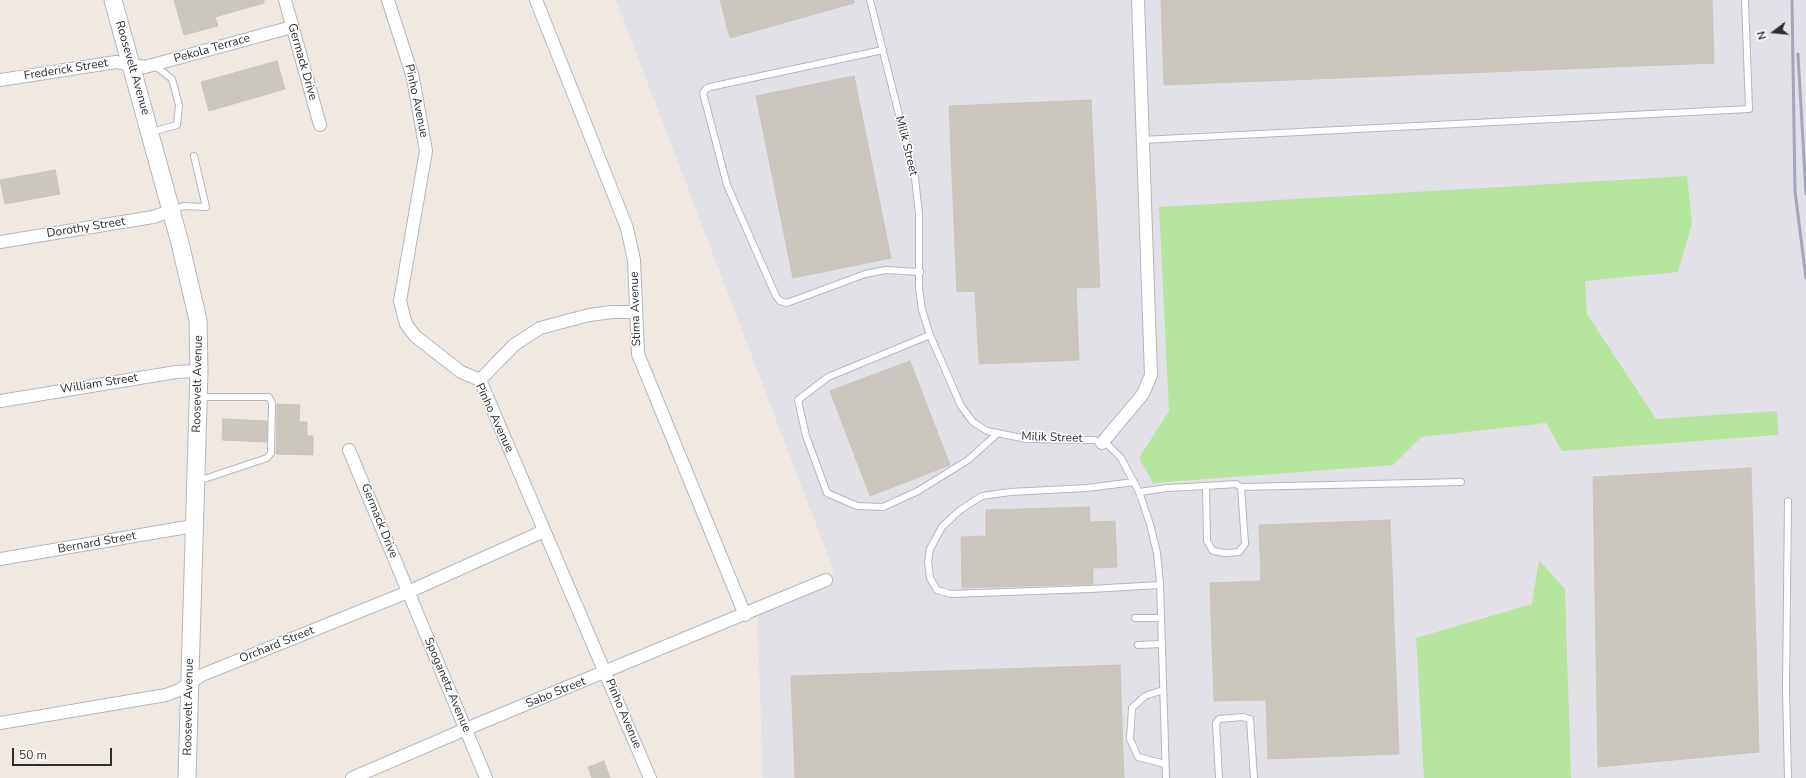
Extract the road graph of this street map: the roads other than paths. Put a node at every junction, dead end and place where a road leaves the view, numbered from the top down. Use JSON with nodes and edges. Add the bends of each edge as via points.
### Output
{"nodes":[{"id":1,"x":113,"y":0,"type":"edge"},
{"id":2,"x":285,"y":0,"type":"edge"},
{"id":3,"x":388,"y":0,"type":"edge"},
{"id":4,"x":536,"y":0,"type":"edge"},
{"id":5,"x":870,"y":0,"type":"edge"},
{"id":6,"x":1138,"y":0,"type":"edge"},
{"id":7,"x":1745,"y":0,"type":"edge"},
{"id":8,"x":292,"y":27,"type":"junction"},
{"id":9,"x":883,"y":50,"type":"junction"},
{"id":10,"x":132,"y":64,"type":"junction"},
{"id":11,"x":154,"y":65,"type":"junction"},
{"id":12,"x":0,"y":80,"type":"edge"},
{"id":13,"x":320,"y":125,"type":"dead end"},
{"id":14,"x":150,"y":133,"type":"junction"},
{"id":15,"x":1142,"y":140,"type":"junction"},
{"id":16,"x":194,"y":156,"type":"dead end"},
{"id":17,"x":170,"y":211,"type":"junction"},
{"id":18,"x":0,"y":242,"type":"edge"},
{"id":19,"x":920,"y":272,"type":"junction"},
{"id":20,"x":635,"y":312,"type":"junction"},
{"id":21,"x":930,"y":335,"type":"junction"},
{"id":22,"x":199,"y":371,"type":"junction"},
{"id":23,"x":480,"y":380,"type":"junction"},
{"id":24,"x":199,"y":397,"type":"junction"},
{"id":25,"x":0,"y":401,"type":"edge"},
{"id":26,"x":998,"y":433,"type":"junction"},
{"id":27,"x":1102,"y":443,"type":"junction"},
{"id":28,"x":349,"y":450,"type":"dead end"},
{"id":29,"x":196,"y":481,"type":"junction"},
{"id":30,"x":1134,"y":482,"type":"junction"},
{"id":31,"x":1461,"y":482,"type":"dead end"},
{"id":32,"x":1206,"y":486,"type":"junction"},
{"id":33,"x":1241,"y":487,"type":"junction"},
{"id":34,"x":1139,"y":492,"type":"junction"},
{"id":35,"x":1788,"y":501,"type":"dead end"},
{"id":36,"x":193,"y":526,"type":"junction"},
{"id":37,"x":544,"y":531,"type":"junction"},
{"id":38,"x":0,"y":559,"type":"edge"},
{"id":39,"x":826,"y":580,"type":"dead end"},
{"id":40,"x":1160,"y":585,"type":"junction"},
{"id":41,"x":408,"y":592,"type":"junction"},
{"id":42,"x":745,"y":614,"type":"junction"},
{"id":43,"x":1135,"y":618,"type":"dead end"},
{"id":44,"x":1161,"y":618,"type":"junction"},
{"id":45,"x":1162,"y":644,"type":"junction"},
{"id":46,"x":1138,"y":645,"type":"dead end"},
{"id":47,"x":605,"y":673,"type":"junction"},
{"id":48,"x":189,"y":683,"type":"junction"},
{"id":49,"x":1163,"y":690,"type":"junction"},
{"id":50,"x":0,"y":723,"type":"edge"},
{"id":51,"x":466,"y":729,"type":"junction"},
{"id":52,"x":1165,"y":764,"type":"junction"},
{"id":53,"x":187,"y":778,"type":"edge"},
{"id":54,"x":352,"y":778,"type":"edge"},
{"id":55,"x":486,"y":778,"type":"edge"},
{"id":56,"x":650,"y":778,"type":"edge"},
{"id":57,"x":1166,"y":778,"type":"edge"},
{"id":58,"x":1219,"y":778,"type":"edge"},
{"id":59,"x":1254,"y":778,"type":"edge"},
{"id":60,"x":1788,"y":778,"type":"edge"}],
"edges":[{"from":1,"to":10,"type":"main road","name":"Roosevelt Avenue"},
{"from":2,"to":8,"type":"street","name":"Germack Drive"},
{"from":3,"to":23,"type":"street","name":"Pinho Avenue","via":[[413,78],[426,151],[400,301],[406,324],[415,336],[461,372]]},
{"from":4,"to":20,"type":"street","name":"Stima Avenue","via":[[626,228],[634,260]]},
{"from":5,"to":9,"type":"lane","name":"Milik Street"},
{"from":6,"to":15,"type":"street"},
{"from":7,"to":15,"type":"lane","via":[[1749,109]]},
{"from":8,"to":11,"type":"street","name":"Pekola Terrace"},
{"from":8,"to":13,"type":"street","name":"Germack Drive"},
{"from":9,"to":19,"type":"lane","name":"Milik Street","via":[[915,178],[919,214]]},
{"from":9,"to":19,"type":"lane","via":[[710,87],[703,92],[727,185],[780,301],[788,303],[865,274],[886,270]]},
{"from":10,"to":11,"type":"street","name":"Pekola Terrace","via":[[145,67]]},
{"from":10,"to":12,"type":"street","name":"Frederick Street","via":[[116,62]]},
{"from":10,"to":14,"type":"main road","name":"Roosevelt Avenue"},
{"from":11,"to":14,"type":"lane","via":[[172,79],[179,105],[177,126]]},
{"from":14,"to":17,"type":"main road","name":"Roosevelt Avenue"},
{"from":15,"to":27,"type":"street","via":[[1151,375],[1143,394]]},
{"from":16,"to":17,"type":"lane","via":[[206,207],[183,206]]},
{"from":17,"to":18,"type":"street","name":"Dorothy Street","via":[[152,217]]},
{"from":17,"to":22,"type":"main road","name":"Roosevelt Avenue","via":[[195,306],[199,335]]},
{"from":19,"to":21,"type":"lane","name":"Milik Street","via":[[918,288]]},
{"from":20,"to":23,"type":"street","via":[[589,315],[540,328],[514,345]]},
{"from":20,"to":42,"type":"street","name":"Stima Avenue","via":[[638,354]]},
{"from":21,"to":26,"type":"lane","name":"Milik Street","via":[[961,406],[973,422],[986,431]]},
{"from":21,"to":26,"type":"lane","via":[[828,377],[798,400],[806,436],[827,493],[857,506],[884,507],[918,491],[968,460]]},
{"from":22,"to":24,"type":"main road","name":"Roosevelt Avenue"},
{"from":22,"to":25,"type":"street","name":"William Street","via":[[176,372]]},
{"from":23,"to":37,"type":"street","name":"Pinho Avenue"},
{"from":24,"to":29,"type":"main road","name":"Roosevelt Avenue"},
{"from":24,"to":29,"type":"lane","via":[[269,396],[272,403],[271,453],[267,458]]},
{"from":26,"to":27,"type":"lane","name":"Milik Street","via":[[1027,439],[1094,440]]},
{"from":27,"to":30,"type":"lane","name":"Milik Street","via":[[1108,445],[1121,458]]},
{"from":28,"to":41,"type":"street","name":"Germack Drive"},
{"from":29,"to":36,"type":"main road","name":"Roosevelt Avenue"},
{"from":30,"to":34,"type":"lane","name":"Milik Street"},
{"from":30,"to":40,"type":"lane","via":[[982,496],[960,510],[942,527],[930,549],[930,578],[937,590],[951,594]]},
{"from":31,"to":33,"type":"lane"},
{"from":32,"to":33,"type":"lane","via":[[1236,484]]},
{"from":32,"to":33,"type":"lane","via":[[1207,541],[1213,551],[1226,553],[1239,552],[1245,544]]},
{"from":32,"to":34,"type":"lane"},
{"from":34,"to":40,"type":"lane","name":"Milik Street","via":[[1157,553]]},
{"from":35,"to":60,"type":"lane"},
{"from":36,"to":38,"type":"street","name":"Bernard Street"},
{"from":36,"to":48,"type":"main road","name":"Roosevelt Avenue"},
{"from":37,"to":41,"type":"street","name":"Orchard Street"},
{"from":37,"to":47,"type":"street","name":"Pinho Avenue"},
{"from":39,"to":42,"type":"street","name":"Sabo Street"},
{"from":40,"to":44,"type":"lane","name":"Milik Street"},
{"from":41,"to":48,"type":"street","name":"Orchard Street","via":[[202,675]]},
{"from":41,"to":51,"type":"street","name":"Spoganetz Avenue"},
{"from":42,"to":47,"type":"street","name":"Sabo Street"},
{"from":43,"to":44,"type":"lane"},
{"from":44,"to":45,"type":"lane","name":"Milik Street"},
{"from":45,"to":46,"type":"lane"},
{"from":45,"to":49,"type":"lane","name":"Milik Street"},
{"from":47,"to":51,"type":"street","name":"Sabo Street"},
{"from":47,"to":56,"type":"street","name":"Pinho Avenue"},
{"from":48,"to":50,"type":"street","name":"Orchard Street","via":[[166,695]]},
{"from":48,"to":53,"type":"main road","name":"Roosevelt Avenue"},
{"from":49,"to":52,"type":"lane","name":"Milik Street"},
{"from":49,"to":52,"type":"lane","via":[[1145,696],[1132,708],[1130,739],[1138,757]]},
{"from":51,"to":54,"type":"street","name":"Sabo Street"},
{"from":51,"to":55,"type":"street","name":"Spoganetz Avenue"},
{"from":52,"to":57,"type":"lane","name":"Milik Street"},
{"from":58,"to":59,"type":"lane","via":[[1216,723],[1220,719],[1243,717],[1250,719]]}]}
